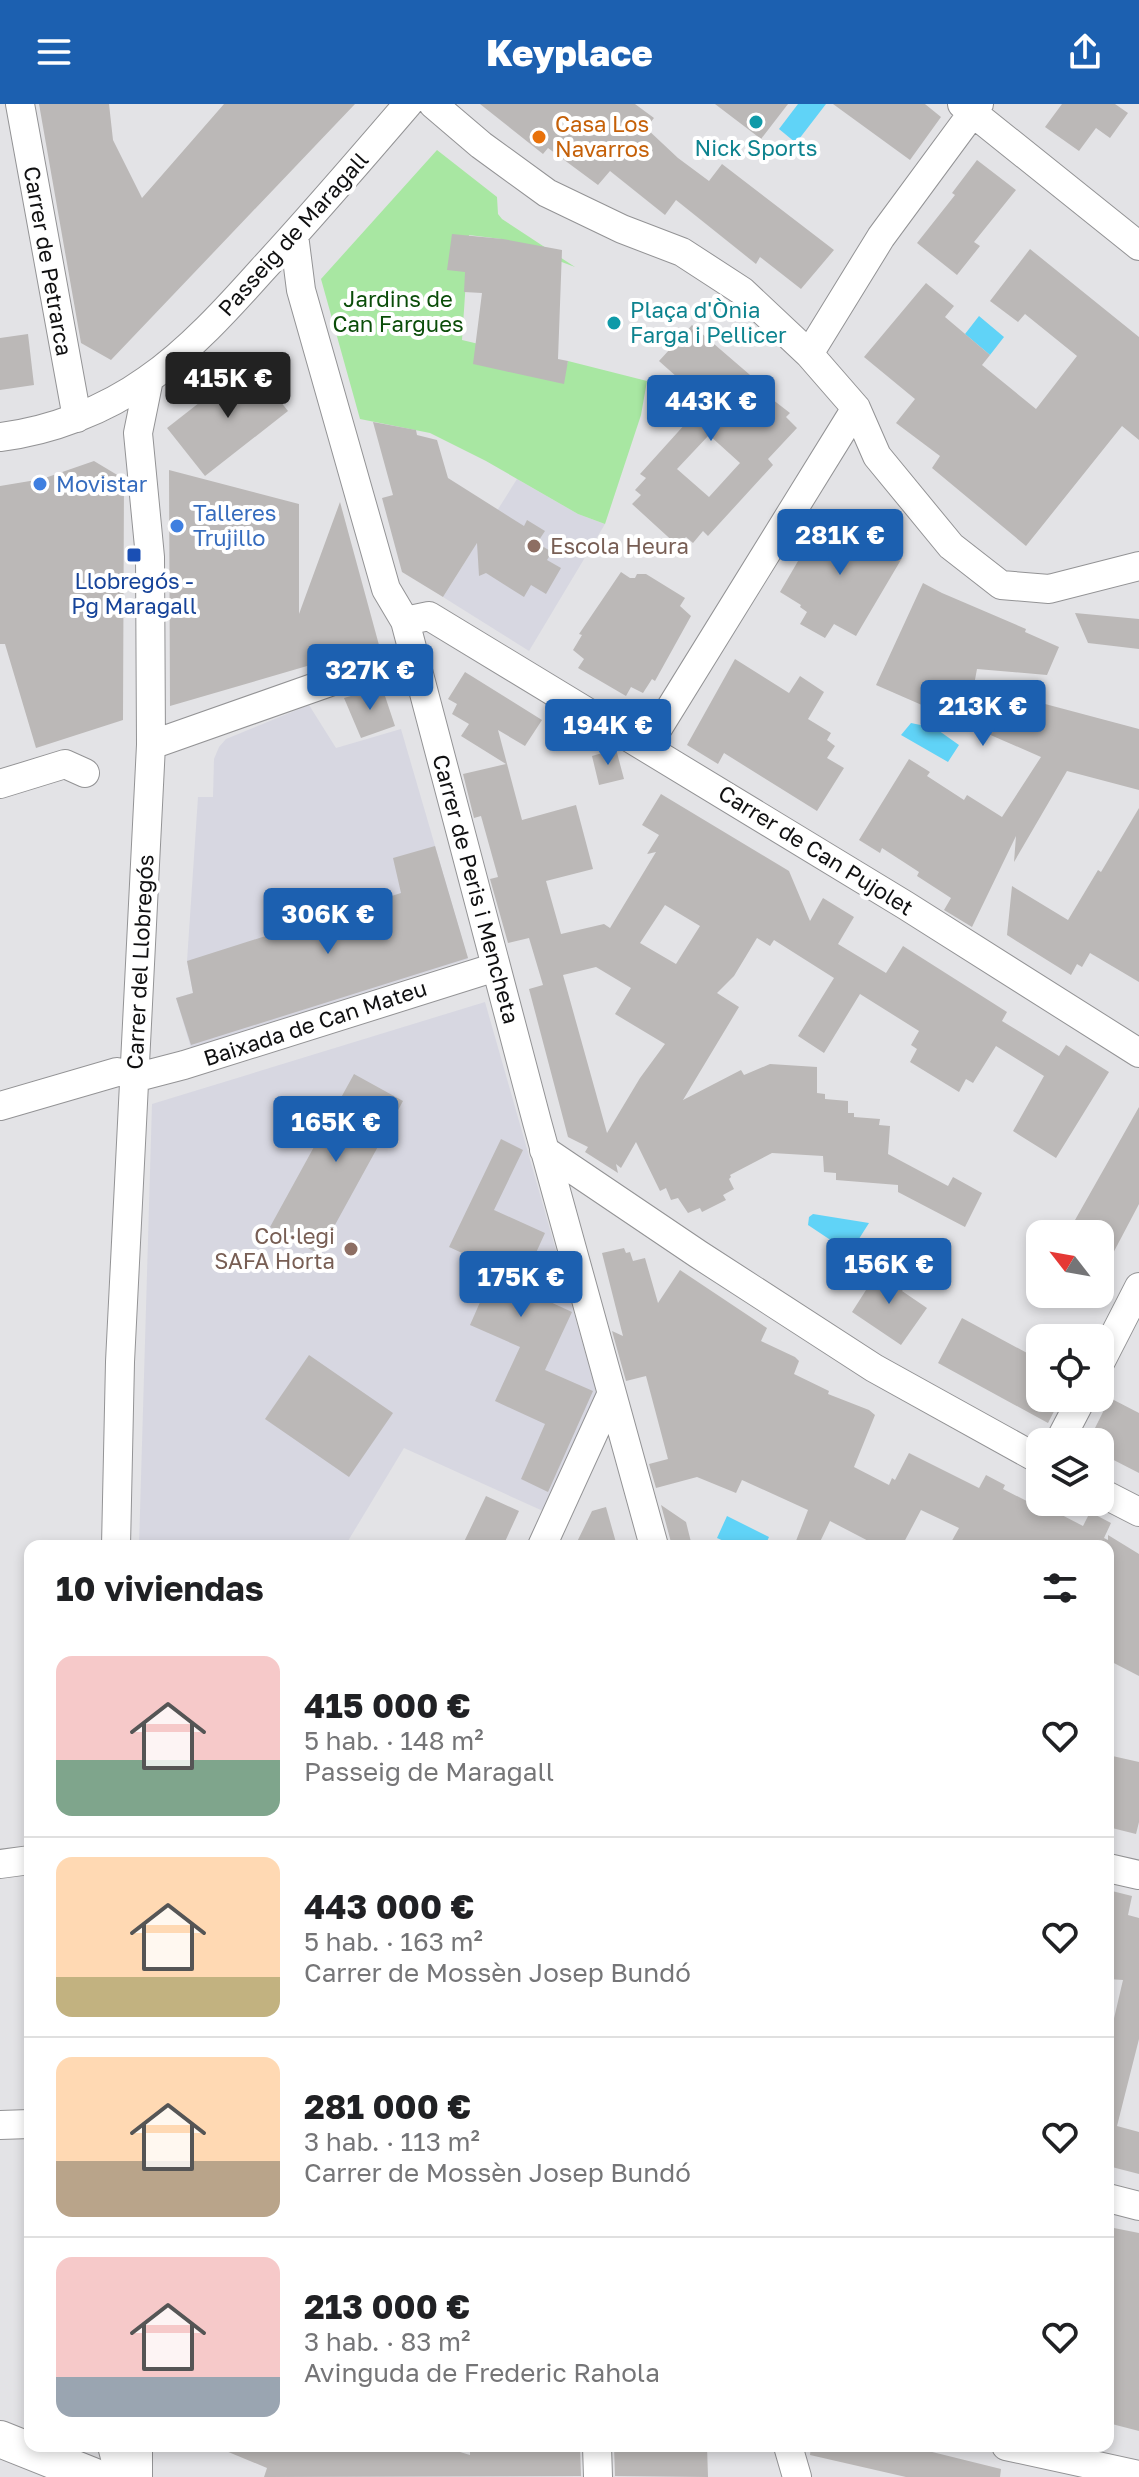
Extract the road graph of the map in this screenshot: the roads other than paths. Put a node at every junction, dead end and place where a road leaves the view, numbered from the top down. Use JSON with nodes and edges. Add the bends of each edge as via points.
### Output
{"nodes":[{"id":1,"x":20,"y":104,"type":"edge"},
{"id":2,"x":433,"y":104,"type":"edge"},
{"id":3,"x":971,"y":107,"type":"edge"},
{"id":4,"x":393,"y":110,"type":"edge"},
{"id":5,"x":294,"y":235,"type":"junction"},
{"id":6,"x":1139,"y":246,"type":"edge"},
{"id":7,"x":809,"y":354,"type":"junction"},
{"id":8,"x":149,"y":379,"type":"junction"},
{"id":9,"x":856,"y":408,"type":"junction"},
{"id":10,"x":77,"y":418,"type":"junction"},
{"id":11,"x":0,"y":437,"type":"edge"},
{"id":12,"x":1139,"y":566,"type":"edge"},
{"id":13,"x":405,"y":621,"type":"junction"},
{"id":14,"x":381,"y":664,"type":"dead end"},
{"id":15,"x":151,"y":745,"type":"junction"},
{"id":16,"x":647,"y":746,"type":"junction"},
{"id":17,"x":85,"y":773,"type":"dead end"},
{"id":18,"x":0,"y":784,"type":"edge"},
{"id":19,"x":496,"y":967,"type":"junction"},
{"id":20,"x":1139,"y":1053,"type":"edge"},
{"id":21,"x":126,"y":1075,"type":"junction"},
{"id":22,"x":0,"y":1106,"type":"edge"},
{"id":23,"x":544,"y":1150,"type":"junction"},
{"id":24,"x":1139,"y":1287,"type":"edge"},
{"id":25,"x":1114,"y":1336,"type":"edge"},
{"id":26,"x":611,"y":1395,"type":"junction"},
{"id":27,"x":1026,"y":1452,"type":"edge"},
{"id":28,"x":1114,"y":1499,"type":"edge"},
{"id":29,"x":1139,"y":1512,"type":"edge"},
{"id":30,"x":116,"y":1540,"type":"edge"},
{"id":31,"x":545,"y":1540,"type":"edge"},
{"id":32,"x":652,"y":1540,"type":"edge"},
{"id":33,"x":24,"y":1861,"type":"edge"},
{"id":34,"x":0,"y":1864,"type":"edge"},
{"id":35,"x":1114,"y":1869,"type":"edge"},
{"id":36,"x":1139,"y":1875,"type":"edge"},
{"id":37,"x":24,"y":2124,"type":"edge"},
{"id":38,"x":0,"y":2125,"type":"edge"},
{"id":39,"x":1114,"y":2200,"type":"edge"},
{"id":40,"x":1139,"y":2206,"type":"edge"},
{"id":41,"x":0,"y":2439,"type":"edge"},
{"id":42,"x":24,"y":2449,"type":"edge"},
{"id":43,"x":32,"y":2452,"type":"edge"},
{"id":44,"x":114,"y":2452,"type":"edge"},
{"id":45,"x":138,"y":2452,"type":"edge"},
{"id":46,"x":597,"y":2452,"type":"edge"},
{"id":47,"x":790,"y":2452,"type":"edge"},
{"id":48,"x":1034,"y":2452,"type":"edge"},
{"id":49,"x":1139,"y":2475,"type":"edge"},
{"id":50,"x":95,"y":2477,"type":"edge"},
{"id":51,"x":124,"y":2477,"type":"edge"},
{"id":52,"x":138,"y":2477,"type":"edge"},
{"id":53,"x":598,"y":2477,"type":"edge"},
{"id":54,"x":797,"y":2477,"type":"edge"}],
"edges":[{"from":1,"to":10,"type":"street","name":"Carrer de Petrarca"},
{"from":2,"to":7,"type":"street","via":[[547,193],[682,252],[742,291]]},
{"from":3,"to":6,"type":"street"},
{"from":3,"to":7,"type":"street"},
{"from":4,"to":5,"type":"street","name":"Passeig de Maragall"},
{"from":5,"to":8,"type":"street","name":"Passeig de Maragall","via":[[213,324]]},
{"from":5,"to":13,"type":"street","name":"Carrer de Peris i Mencheta","via":[[301,290],[386,589]]},
{"from":7,"to":9,"type":"street"},
{"from":8,"to":10,"type":"street","name":"Passeig de Maragall"},
{"from":8,"to":15,"type":"street","name":"Carrer del Llobregós","via":[[138,433],[150,557]]},
{"from":9,"to":12,"type":"street","via":[[877,456],[951,546],[1001,585],[1049,589]]},
{"from":9,"to":16,"type":"street"},
{"from":10,"to":11,"type":"street","name":"Passeig de Maragall"},
{"from":13,"to":16,"type":"street","name":"Carrer de Can Pujolet","via":[[429,616]]},
{"from":13,"to":19,"type":"street","name":"Carrer de Peris i Mencheta"},
{"from":14,"to":15,"type":"street"},
{"from":15,"to":21,"type":"street","name":"Carrer del Llobregós"},
{"from":16,"to":20,"type":"street","name":"Carrer de Can Pujolet"},
{"from":17,"to":18,"type":"street","via":[[65,764]]},
{"from":19,"to":21,"type":"street","name":"Baixada de Can Mateu","via":[[184,1065]]},
{"from":19,"to":23,"type":"street","name":"Carrer de Peris i Mencheta"},
{"from":21,"to":22,"type":"street","name":"Baixada de Can Mateu"},
{"from":21,"to":30,"type":"street","name":"Carrer del Llobregós"},
{"from":23,"to":26,"type":"street","name":"Carrer de Peris i Mencheta"},
{"from":23,"to":27,"type":"street","via":[[874,1368]]},
{"from":24,"to":25,"type":"street"},
{"from":26,"to":31,"type":"street"},
{"from":26,"to":32,"type":"street","name":"Carrer de Peris i Mencheta"},
{"from":28,"to":29,"type":"street"},
{"from":33,"to":34,"type":"street"},
{"from":35,"to":36,"type":"street"},
{"from":37,"to":38,"type":"street"},
{"from":39,"to":40,"type":"street"},
{"from":41,"to":42,"type":"main road"},
{"from":43,"to":50,"type":"main road"},
{"from":44,"to":51,"type":"street"},
{"from":45,"to":52,"type":"street"},
{"from":46,"to":53,"type":"street"},
{"from":47,"to":54,"type":"street"},
{"from":48,"to":49,"type":"street"}]}
